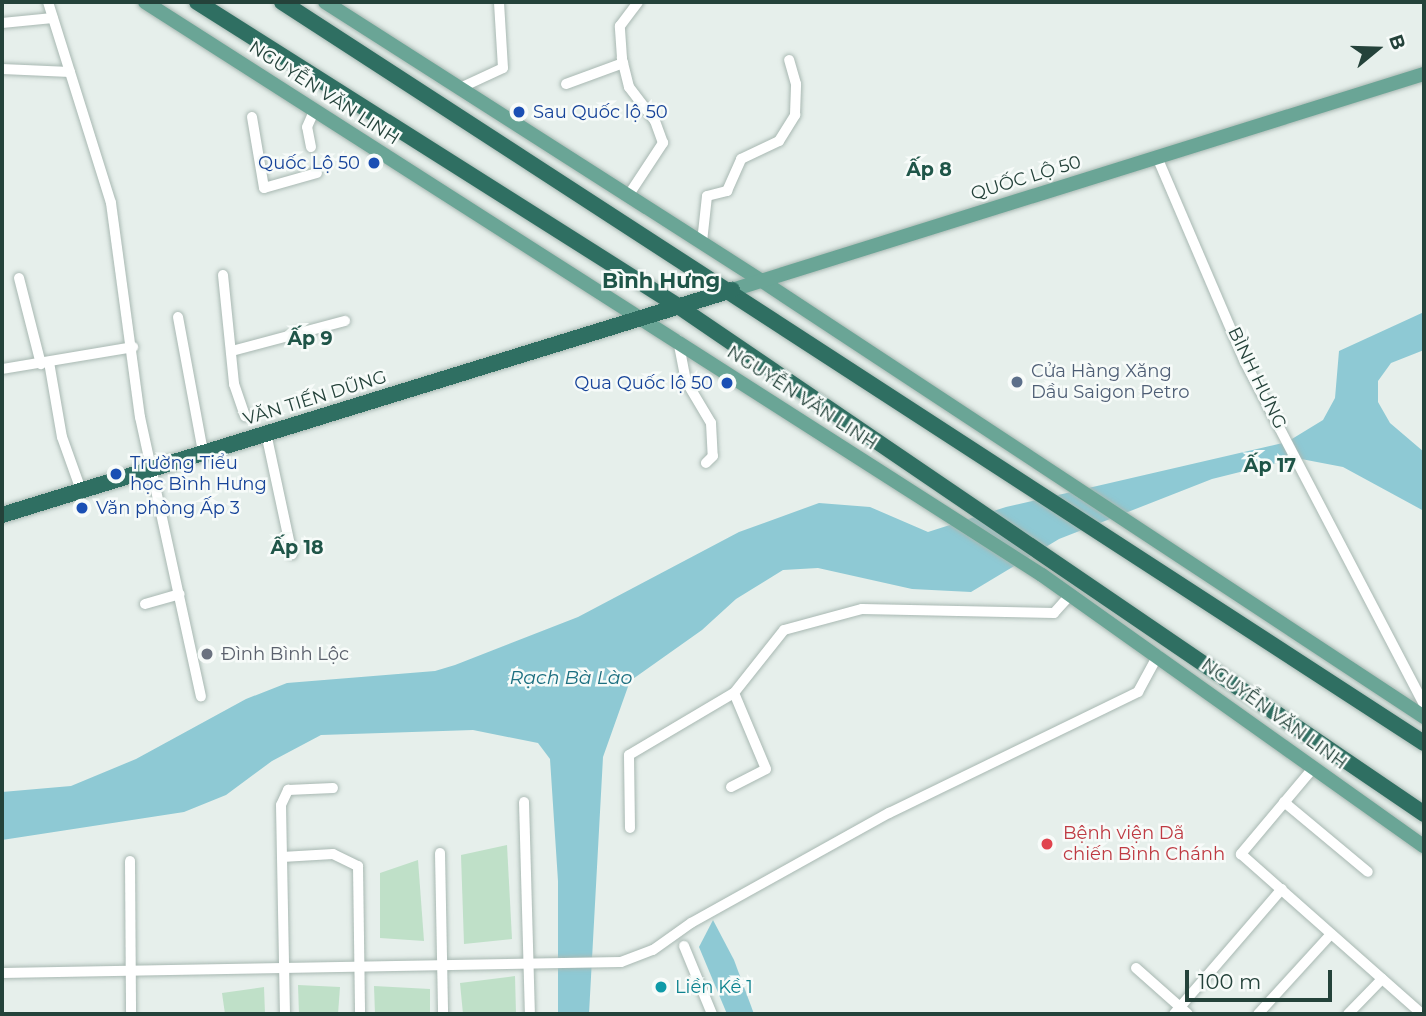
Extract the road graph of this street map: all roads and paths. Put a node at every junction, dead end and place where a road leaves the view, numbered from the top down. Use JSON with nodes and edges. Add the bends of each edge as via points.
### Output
{"nodes":[{"id":1,"x":48,"y":2,"type":"edge"},
{"id":2,"x":145,"y":2,"type":"edge"},
{"id":3,"x":197,"y":2,"type":"edge"},
{"id":4,"x":282,"y":2,"type":"edge"},
{"id":5,"x":325,"y":2,"type":"edge"},
{"id":6,"x":499,"y":2,"type":"edge"},
{"id":7,"x":638,"y":2,"type":"edge"},
{"id":8,"x":53,"y":18,"type":"junction"},
{"id":9,"x":2,"y":23,"type":"edge"},
{"id":10,"x":789,"y":60,"type":"dead end"},
{"id":11,"x":623,"y":63,"type":"junction"},
{"id":12,"x":2,"y":69,"type":"edge"},
{"id":13,"x":70,"y":72,"type":"junction"},
{"id":14,"x":1424,"y":74,"type":"edge"},
{"id":15,"x":566,"y":84,"type":"dead end"},
{"id":16,"x":460,"y":88,"type":"junction"},
{"id":17,"x":314,"y":109,"type":"junction"},
{"id":18,"x":252,"y":117,"type":"dead end"},
{"id":19,"x":311,"y":147,"type":"dead end"},
{"id":20,"x":1157,"y":157,"type":"junction"},
{"id":21,"x":317,"y":173,"type":"dead end"},
{"id":22,"x":628,"y":196,"type":"junction"},
{"id":23,"x":702,"y":242,"type":"junction"},
{"id":24,"x":223,"y":275,"type":"dead end"},
{"id":25,"x":19,"y":278,"type":"dead end"},
{"id":26,"x":762,"y":281,"type":"junction"},
{"id":27,"x":732,"y":290,"type":"junction"},
{"id":28,"x":678,"y":306,"type":"junction"},
{"id":29,"x":178,"y":317,"type":"dead end"},
{"id":30,"x":639,"y":318,"type":"junction"},
{"id":31,"x":345,"y":321,"type":"dead end"},
{"id":32,"x":678,"y":341,"type":"junction"},
{"id":33,"x":133,"y":347,"type":"junction"},
{"id":34,"x":232,"y":351,"type":"junction"},
{"id":35,"x":45,"y":363,"type":"junction"},
{"id":36,"x":2,"y":369,"type":"edge"},
{"id":37,"x":245,"y":416,"type":"dead end"},
{"id":38,"x":266,"y":433,"type":"junction"},
{"id":39,"x":1000,"y":442,"type":"junction"},
{"id":40,"x":203,"y":452,"type":"junction"},
{"id":41,"x":991,"y":459,"type":"junction"},
{"id":42,"x":706,"y":463,"type":"dead end"},
{"id":43,"x":150,"y":470,"type":"junction"},
{"id":44,"x":81,"y":490,"type":"junction"},
{"id":45,"x":2,"y":514,"type":"edge"},
{"id":46,"x":292,"y":554,"type":"dead end"},
{"id":47,"x":180,"y":594,"type":"junction"},
{"id":48,"x":1071,"y":594,"type":"junction"},
{"id":49,"x":145,"y":604,"type":"dead end"},
{"id":50,"x":1158,"y":655,"type":"junction"},
{"id":51,"x":734,"y":693,"type":"junction"},
{"id":52,"x":201,"y":696,"type":"dead end"},
{"id":53,"x":1424,"y":705,"type":"edge"},
{"id":54,"x":1424,"y":717,"type":"edge"},
{"id":55,"x":1424,"y":744,"type":"edge"},
{"id":56,"x":1314,"y":767,"type":"junction"},
{"id":57,"x":732,"y":787,"type":"dead end"},
{"id":58,"x":333,"y":788,"type":"dead end"},
{"id":59,"x":524,"y":802,"type":"dead end"},
{"id":60,"x":1284,"y":802,"type":"junction"},
{"id":61,"x":1424,"y":814,"type":"edge"},
{"id":62,"x":631,"y":828,"type":"dead end"},
{"id":63,"x":1424,"y":846,"type":"edge"},
{"id":64,"x":440,"y":853,"type":"dead end"},
{"id":65,"x":282,"y":857,"type":"junction"},
{"id":66,"x":130,"y":862,"type":"dead end"},
{"id":67,"x":1368,"y":872,"type":"dead end"},
{"id":68,"x":1282,"y":889,"type":"junction"},
{"id":69,"x":1332,"y":934,"type":"junction"},
{"id":70,"x":684,"y":946,"type":"dead end"},
{"id":71,"x":528,"y":965,"type":"junction"},
{"id":72,"x":285,"y":967,"type":"junction"},
{"id":73,"x":441,"y":968,"type":"junction"},
{"id":74,"x":1136,"y":968,"type":"dead end"},
{"id":75,"x":130,"y":970,"type":"junction"},
{"id":76,"x":359,"y":970,"type":"junction"},
{"id":77,"x":2,"y":973,"type":"edge"},
{"id":78,"x":1382,"y":979,"type":"junction"},
{"id":79,"x":1181,"y":1012,"type":"edge"},
{"id":80,"x":131,"y":1014,"type":"edge"},
{"id":81,"x":285,"y":1014,"type":"edge"},
{"id":82,"x":360,"y":1014,"type":"edge"},
{"id":83,"x":443,"y":1014,"type":"edge"},
{"id":84,"x":530,"y":1014,"type":"edge"},
{"id":85,"x":712,"y":1014,"type":"edge"},
{"id":86,"x":1258,"y":1014,"type":"edge"},
{"id":87,"x":1348,"y":1014,"type":"edge"},
{"id":88,"x":1422,"y":1014,"type":"edge"}],
"edges":[{"from":1,"to":8,"type":"street"},
{"from":2,"to":17,"type":"main road","name":"NGUYỄN VĂN LINH"},
{"from":3,"to":28,"type":"highway","name":"NGUYỄN VĂN LINH"},
{"from":4,"to":27,"type":"highway"},
{"from":5,"to":16,"type":"main road"},
{"from":6,"to":16,"type":"street","via":[[503,68]]},
{"from":7,"to":11,"type":"street","via":[[620,26]]},
{"from":8,"to":9,"type":"street"},
{"from":8,"to":13,"type":"street"},
{"from":10,"to":23,"type":"street","via":[[796,84],[794,115],[779,141],[741,159],[727,191],[708,196]]},
{"from":11,"to":15,"type":"street"},
{"from":11,"to":22,"type":"street","via":[[629,87],[655,121],[663,144]]},
{"from":12,"to":13,"type":"street"},
{"from":13,"to":33,"type":"street","via":[[111,203]]},
{"from":14,"to":20,"type":"main road","name":"QUỐC LỘ 50"},
{"from":16,"to":22,"type":"main road"},
{"from":17,"to":19,"type":"street","via":[[307,127]]},
{"from":17,"to":30,"type":"main road","name":"NGUYỄN VĂN LINH"},
{"from":18,"to":21,"type":"street","via":[[264,188]]},
{"from":20,"to":26,"type":"main road","name":"QUỐC LỘ 50"},
{"from":20,"to":53,"type":"street","name":"BÌNH HƯNG","via":[[1251,372]]},
{"from":22,"to":23,"type":"main road"},
{"from":23,"to":26,"type":"main road"},
{"from":24,"to":34,"type":"street"},
{"from":25,"to":35,"type":"street"},
{"from":26,"to":27,"type":"main road","name":"QUỐC LỘ 50"},
{"from":26,"to":39,"type":"main road"},
{"from":27,"to":28,"type":"highway","name":"QUỐC LỘ 50"},
{"from":27,"to":41,"type":"highway"},
{"from":28,"to":30,"type":"highway","name":"QUỐC LỘ 50"},
{"from":28,"to":61,"type":"highway","name":"NGUYỄN VĂN LINH"},
{"from":29,"to":40,"type":"street"},
{"from":30,"to":32,"type":"main road","name":"NGUYỄN VĂN LINH"},
{"from":30,"to":38,"type":"highway","name":"VĂN TIẾN DŨNG"},
{"from":31,"to":34,"type":"street"},
{"from":32,"to":42,"type":"street","via":[[686,381],[712,423],[713,456]]},
{"from":32,"to":48,"type":"main road","name":"NGUYỄN VĂN LINH"},
{"from":33,"to":35,"type":"street"},
{"from":33,"to":43,"type":"street"},
{"from":34,"to":37,"type":"street","via":[[234,384]]},
{"from":35,"to":36,"type":"street"},
{"from":35,"to":44,"type":"street","via":[[62,437]]},
{"from":38,"to":40,"type":"highway","name":"VĂN TIẾN DŨNG"},
{"from":38,"to":46,"type":"street"},
{"from":39,"to":41,"type":"main road"},
{"from":39,"to":54,"type":"main road"},
{"from":40,"to":43,"type":"highway","name":"VĂN TIẾN DŨNG"},
{"from":41,"to":55,"type":"highway"},
{"from":43,"to":44,"type":"highway","name":"VĂN TIẾN DŨNG"},
{"from":43,"to":47,"type":"street"},
{"from":44,"to":45,"type":"highway","name":"VĂN TIẾN DŨNG"},
{"from":47,"to":49,"type":"street"},
{"from":47,"to":52,"type":"street"},
{"from":48,"to":50,"type":"main road","name":"NGUYỄN VĂN LINH"},
{"from":48,"to":51,"type":"street","via":[[1054,613],[862,609],[785,630]]},
{"from":50,"to":56,"type":"main road","name":"NGUYỄN VĂN LINH"},
{"from":50,"to":71,"type":"street","via":[[1138,692],[889,813],[691,923],[653,950],[596,966]]},
{"from":51,"to":57,"type":"street","via":[[766,769]]},
{"from":51,"to":62,"type":"street","via":[[629,755]]},
{"from":56,"to":60,"type":"street"},
{"from":56,"to":63,"type":"main road","name":"NGUYỄN VĂN LINH"},
{"from":58,"to":65,"type":"street","via":[[288,790],[281,805]]},
{"from":59,"to":71,"type":"street"},
{"from":60,"to":67,"type":"street"},
{"from":60,"to":68,"type":"street","via":[[1241,855]]},
{"from":64,"to":73,"type":"street"},
{"from":65,"to":72,"type":"street"},
{"from":65,"to":76,"type":"street","via":[[333,854],[355,861]]},
{"from":66,"to":75,"type":"street"},
{"from":68,"to":69,"type":"street"},
{"from":68,"to":79,"type":"street"},
{"from":69,"to":78,"type":"street"},
{"from":69,"to":86,"type":"street"},
{"from":70,"to":85,"type":"street"},
{"from":71,"to":73,"type":"street"},
{"from":71,"to":84,"type":"street"},
{"from":72,"to":75,"type":"street"},
{"from":72,"to":76,"type":"street"},
{"from":72,"to":81,"type":"street"},
{"from":73,"to":76,"type":"street"},
{"from":73,"to":83,"type":"street"},
{"from":74,"to":79,"type":"street"},
{"from":75,"to":77,"type":"street"},
{"from":75,"to":80,"type":"street"},
{"from":76,"to":82,"type":"street"},
{"from":78,"to":87,"type":"street"},
{"from":78,"to":88,"type":"street"}]}
